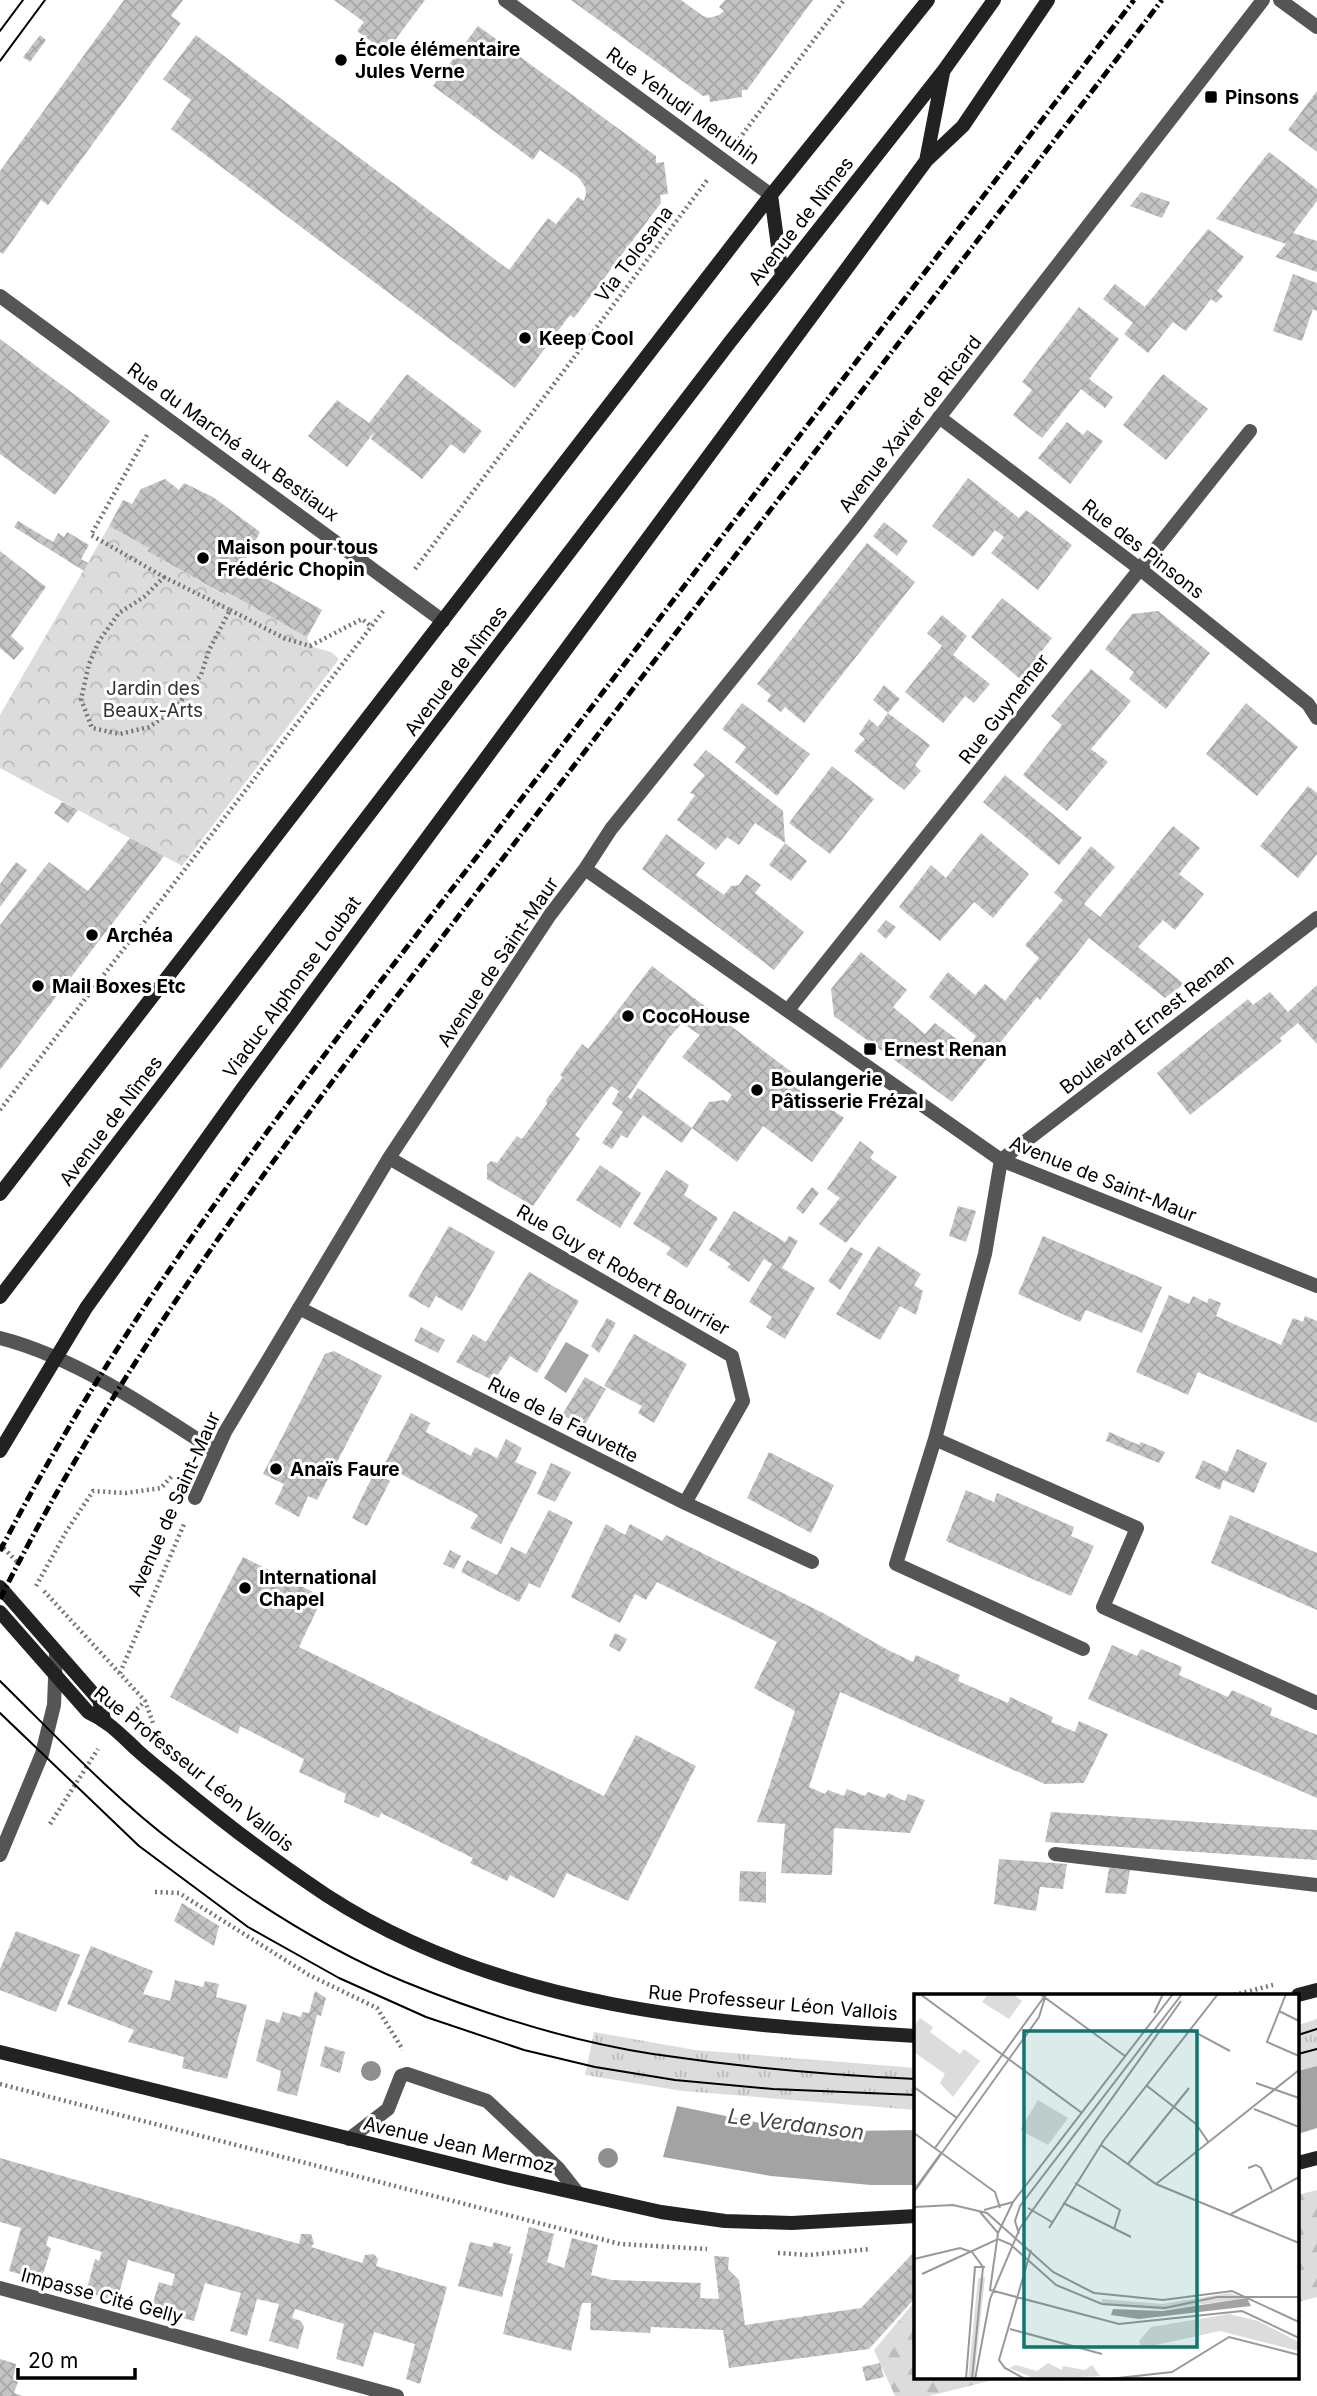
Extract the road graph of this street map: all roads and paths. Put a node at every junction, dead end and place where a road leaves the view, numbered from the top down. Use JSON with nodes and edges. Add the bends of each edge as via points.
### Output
{"nodes":[{"id":1,"x":505,"y":0,"type":"edge"},
{"id":2,"x":844,"y":0,"type":"edge"},
{"id":3,"x":928,"y":0,"type":"edge"},
{"id":4,"x":994,"y":0,"type":"edge"},
{"id":5,"x":1048,"y":0,"type":"edge"},
{"id":6,"x":1263,"y":0,"type":"edge"},
{"id":7,"x":1280,"y":0,"type":"edge"},
{"id":8,"x":1317,"y":27,"type":"edge"},
{"id":9,"x":944,"y":70,"type":"junction"},
{"id":10,"x":723,"y":159,"type":"junction"},
{"id":11,"x":926,"y":161,"type":"junction"},
{"id":12,"x":771,"y":195,"type":"junction"},
{"id":13,"x":782,"y":276,"type":"junction"},
{"id":14,"x":0,"y":296,"type":"edge"},
{"id":15,"x":159,"y":412,"type":"junction"},
{"id":16,"x":939,"y":417,"type":"junction"},
{"id":17,"x":1250,"y":431,"type":"dead end"},
{"id":18,"x":634,"y":559,"type":"joint"},
{"id":19,"x":1140,"y":569,"type":"junction"},
{"id":20,"x":164,"y":577,"type":"junction"},
{"id":21,"x":401,"y":588,"type":"junction"},
{"id":22,"x":230,"y":610,"type":"junction"},
{"id":23,"x":443,"y":621,"type":"junction"},
{"id":24,"x":372,"y":627,"type":"junction"},
{"id":25,"x":1317,"y":718,"type":"edge"},
{"id":26,"x":585,"y":869,"type":"junction"},
{"id":27,"x":1317,"y":918,"type":"edge"},
{"id":28,"x":788,"y":1010,"type":"junction"},
{"id":29,"x":0,"y":1110,"type":"edge"},
{"id":30,"x":389,"y":1157,"type":"junction"},
{"id":31,"x":1001,"y":1160,"type":"junction"},
{"id":32,"x":0,"y":1194,"type":"edge"},
{"id":33,"x":1317,"y":1286,"type":"edge"},
{"id":34,"x":0,"y":1297,"type":"edge"},
{"id":35,"x":299,"y":1308,"type":"junction"},
{"id":36,"x":0,"y":1338,"type":"edge"},
{"id":37,"x":198,"y":1439,"type":"junction"},
{"id":38,"x":935,"y":1439,"type":"junction"},
{"id":39,"x":0,"y":1451,"type":"edge"},
{"id":40,"x":215,"y":1451,"type":"junction"},
{"id":41,"x":195,"y":1498,"type":"joint"},
{"id":42,"x":685,"y":1503,"type":"junction"},
{"id":43,"x":0,"y":1544,"type":"edge"},
{"id":44,"x":812,"y":1562,"type":"dead end"},
{"id":45,"x":42,"y":1574,"type":"dead end"},
{"id":46,"x":0,"y":1587,"type":"edge"},
{"id":47,"x":0,"y":1612,"type":"edge"},
{"id":48,"x":1083,"y":1649,"type":"dead end"},
{"id":49,"x":56,"y":1653,"type":"junction"},
{"id":50,"x":120,"y":1673,"type":"junction"},
{"id":51,"x":55,"y":1676,"type":"junction"},
{"id":52,"x":1317,"y":1703,"type":"edge"},
{"id":53,"x":104,"y":1719,"type":"junction"},
{"id":54,"x":155,"y":1727,"type":"dead end"},
{"id":55,"x":94,"y":1754,"type":"dead end"},
{"id":56,"x":50,"y":1824,"type":"dead end"},
{"id":57,"x":1055,"y":1854,"type":"dead end"},
{"id":58,"x":0,"y":1855,"type":"edge"},
{"id":59,"x":1317,"y":1885,"type":"edge"},
{"id":60,"x":155,"y":1892,"type":"dead end"},
{"id":61,"x":1317,"y":1990,"type":"edge"},
{"id":62,"x":1300,"y":1994,"type":"edge"},
{"id":63,"x":914,"y":2036,"type":"edge"},
{"id":64,"x":0,"y":2052,"type":"edge"},
{"id":65,"x":407,"y":2074,"type":"junction"},
{"id":66,"x":349,"y":2138,"type":"junction"},
{"id":67,"x":1317,"y":2158,"type":"edge"},
{"id":68,"x":1300,"y":2162,"type":"edge"},
{"id":69,"x":577,"y":2192,"type":"junction"},
{"id":70,"x":914,"y":2216,"type":"edge"},
{"id":71,"x":0,"y":2288,"type":"edge"},
{"id":72,"x":397,"y":2396,"type":"edge"}],
"edges":[{"from":1,"to":10,"type":"street","name":"Rue Yehudi Menuhin"},
{"from":2,"to":10,"type":"path","name":"Via Tolosana"},
{"from":3,"to":12,"type":"main road","name":"Avenue de Nîmes"},
{"from":4,"to":9,"type":"main road","name":"Avenue de Nîmes"},
{"from":5,"to":11,"type":"main road","name":"Avenue de Nîmes","via":[[963,126]]},
{"from":6,"to":16,"type":"street","name":"Avenue Xavier de Ricard"},
{"from":7,"to":8,"type":"street"},
{"from":9,"to":11,"type":"main road","name":"Avenue de Nîmes"},
{"from":9,"to":13,"type":"main road","name":"Avenue de Nîmes"},
{"from":10,"to":12,"type":"street","name":"Rue Yehudi Menuhin"},
{"from":10,"to":21,"type":"path","name":"Via Tolosana"},
{"from":11,"to":18,"type":"main road","name":"Avenue de Nîmes"},
{"from":12,"to":13,"type":"main road"},
{"from":12,"to":23,"type":"main road","name":"Avenue de Nîmes"},
{"from":13,"to":34,"type":"main road","name":"Avenue de Nîmes"},
{"from":14,"to":15,"type":"street","name":"Rue du Marché aux Bestiaux"},
{"from":15,"to":20,"type":"path","via":[[91,535]]},
{"from":15,"to":21,"type":"street","name":"Rue du Marché aux Bestiaux"},
{"from":16,"to":19,"type":"street","name":"Rue des Pinsons"},
{"from":16,"to":26,"type":"street","name":"Avenue Xavier de Ricard","via":[[611,829]]},
{"from":17,"to":19,"type":"street","name":"Rue Guynemer"},
{"from":18,"to":39,"type":"main road","name":"Viaduc Alphonse Loubat","via":[[380,899],[86,1308]]},
{"from":19,"to":25,"type":"street","name":"Rue des Pinsons","via":[[1308,704]]},
{"from":19,"to":28,"type":"street","name":"Rue Guynemer"},
{"from":20,"to":22,"type":"path"},
{"from":20,"to":22,"type":"path","via":[[144,597],[119,612],[99,641],[81,699],[92,728],[120,734],[149,727],[174,710],[201,675]]},
{"from":21,"to":23,"type":"street","name":"Rue du Marché aux Bestiaux"},
{"from":21,"to":24,"type":"path","name":"Via Tolosana"},
{"from":22,"to":24,"type":"path","via":[[310,646],[362,619]]},
{"from":23,"to":32,"type":"main road","name":"Avenue de Nîmes"},
{"from":24,"to":29,"type":"path","name":"Via Tolosana"},
{"from":26,"to":28,"type":"street","name":"Avenue de Saint-Maur"},
{"from":26,"to":30,"type":"street","name":"Avenue de Saint-Maur"},
{"from":27,"to":31,"type":"street","name":"Boulevard Ernest Renan"},
{"from":28,"to":31,"type":"street","name":"Avenue de Saint-Maur"},
{"from":30,"to":35,"type":"street","name":"Avenue de Saint-Maur"},
{"from":30,"to":42,"type":"street","name":"Rue Guy et Robert Bourrier","via":[[732,1356],[743,1401]]},
{"from":31,"to":33,"type":"street","name":"Avenue de Saint-Maur"},
{"from":31,"to":38,"type":"street","via":[[985,1254]]},
{"from":35,"to":40,"type":"street","name":"Avenue de Saint-Maur"},
{"from":35,"to":42,"type":"street","name":"Rue de la Fauvette"},
{"from":36,"to":37,"type":"street","via":[[48,1353]]},
{"from":37,"to":40,"type":"street"},
{"from":37,"to":45,"type":"path","via":[[190,1459],[161,1488],[93,1491]]},
{"from":38,"to":48,"type":"street","via":[[896,1564]]},
{"from":38,"to":52,"type":"street","via":[[1137,1528],[1103,1607]]},
{"from":40,"to":41,"type":"street","name":"Avenue de Saint-Maur"},
{"from":41,"to":50,"type":"path","name":"Avenue de Saint-Maur"},
{"from":42,"to":44,"type":"street","name":"Rue de la Fauvette"},
{"from":43,"to":50,"type":"path"},
{"from":46,"to":49,"type":"main road"},
{"from":47,"to":51,"type":"main road","name":"Rue Professeur Léon Vallois"},
{"from":49,"to":51,"type":"street"},
{"from":49,"to":53,"type":"main road","via":[[99,1700]]},
{"from":50,"to":54,"type":"path","via":[[145,1701]]},
{"from":51,"to":53,"type":"main road","name":"Rue Professeur Léon Vallois","via":[[88,1712]]},
{"from":51,"to":58,"type":"street","via":[[54,1705],[42,1754]]},
{"from":53,"to":63,"type":"main road","name":"Rue Professeur Léon Vallois","via":[[226,1825],[328,1896],[374,1924],[466,1965],[537,1988],[693,2019]]},
{"from":55,"to":56,"type":"path"},
{"from":57,"to":59,"type":"street"},
{"from":60,"to":65,"type":"path","via":[[179,1893],[309,1975],[377,2008],[402,2046]]},
{"from":61,"to":62,"type":"main road"},
{"from":64,"to":66,"type":"main road","name":"Avenue Jean Mermoz"},
{"from":65,"to":66,"type":"street","via":[[401,2076],[388,2109]]},
{"from":65,"to":69,"type":"street","via":[[487,2101]]},
{"from":66,"to":69,"type":"main road","name":"Avenue Jean Mermoz"},
{"from":67,"to":68,"type":"main road"},
{"from":69,"to":70,"type":"main road","name":"Avenue Jean Mermoz","via":[[725,2221],[792,2223]]},
{"from":71,"to":72,"type":"street","name":"Impasse Cité Gelly"}]}
